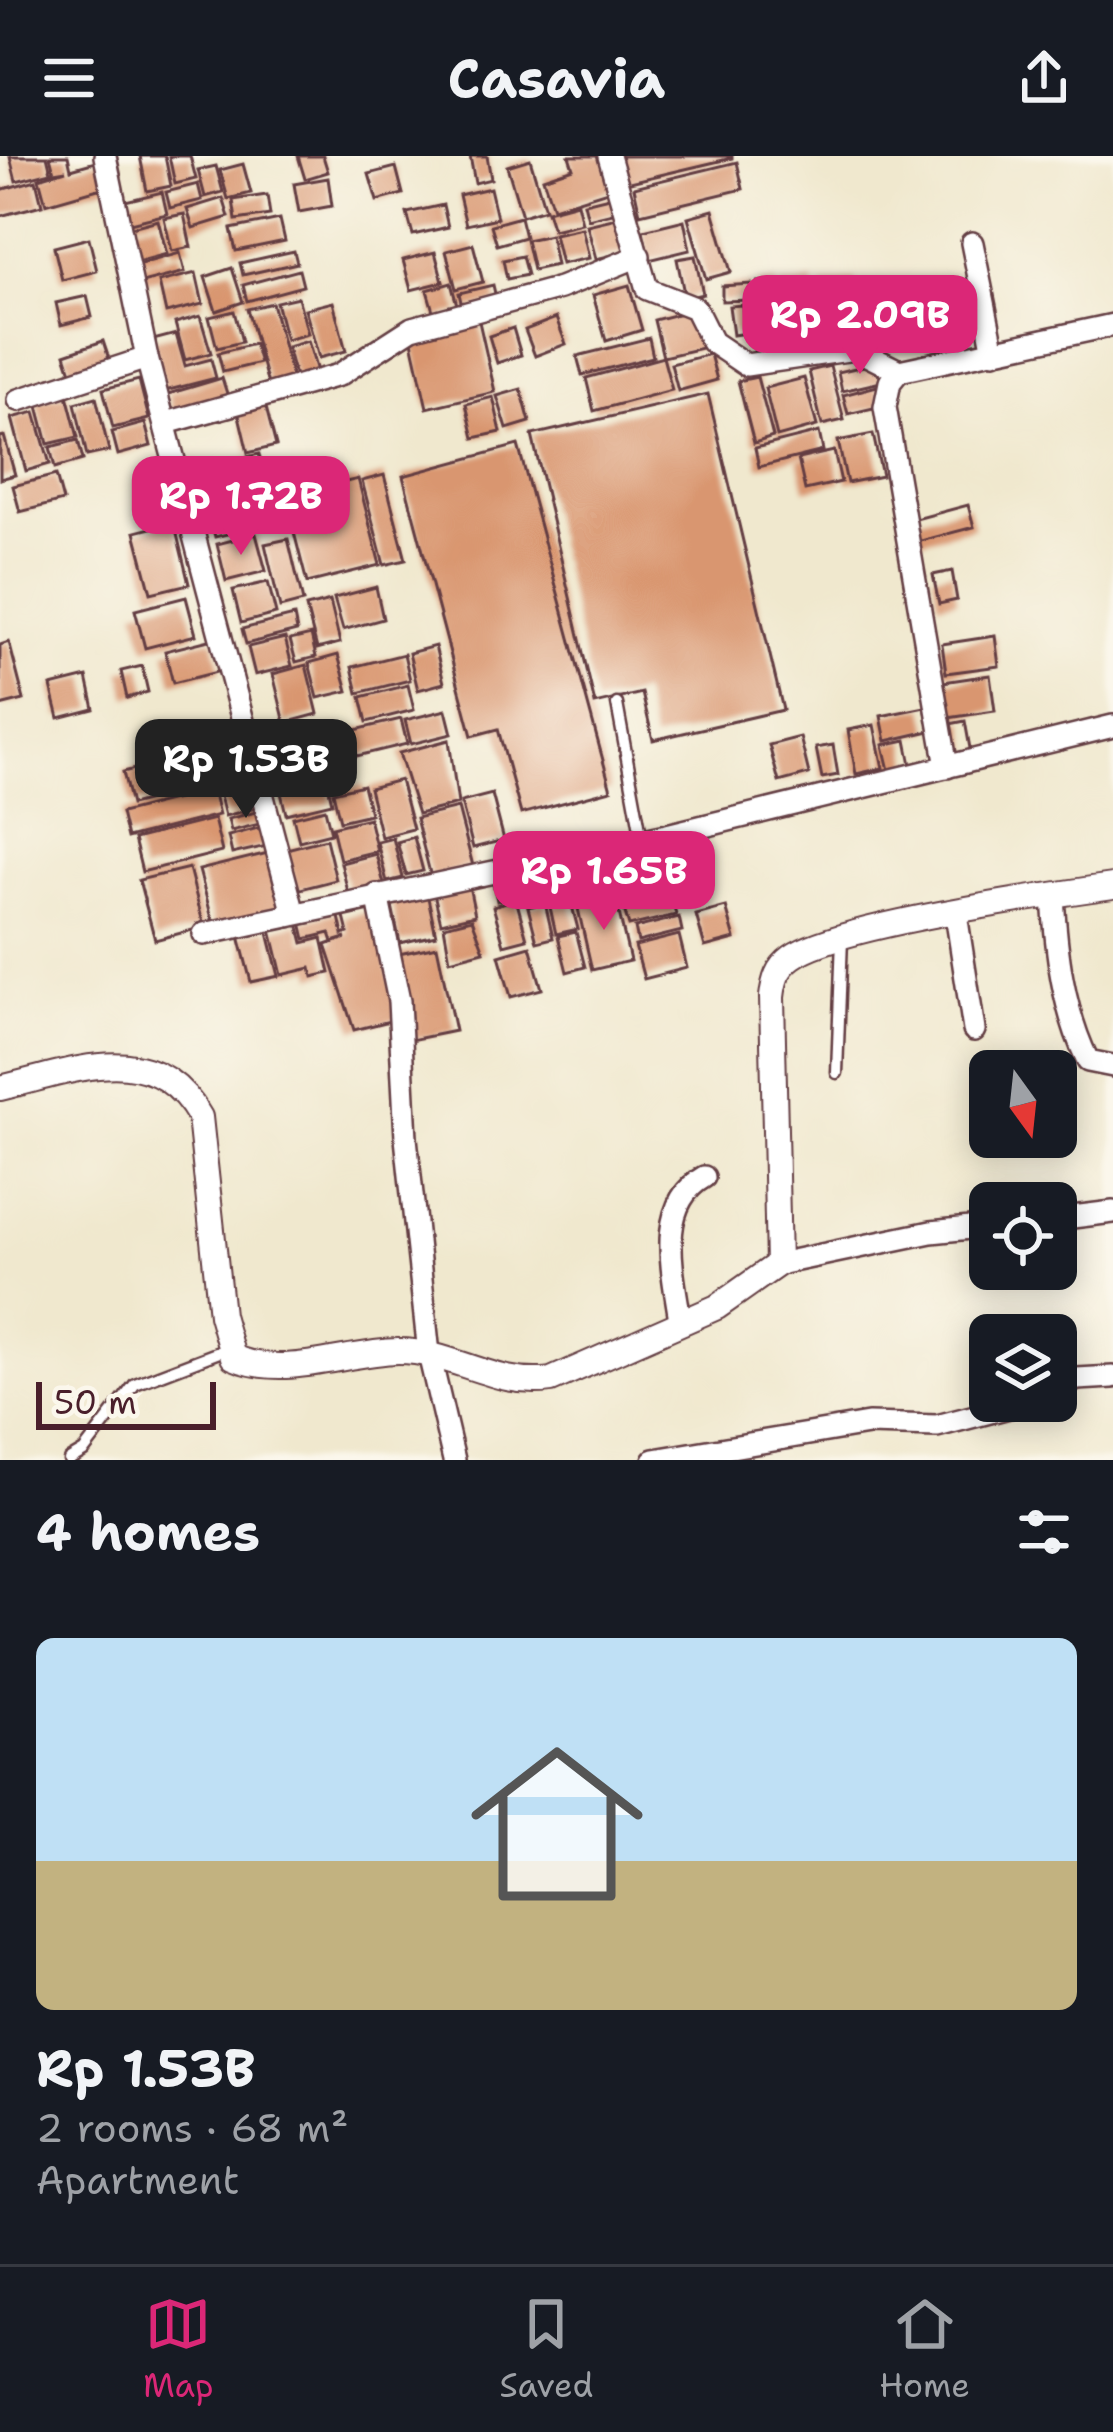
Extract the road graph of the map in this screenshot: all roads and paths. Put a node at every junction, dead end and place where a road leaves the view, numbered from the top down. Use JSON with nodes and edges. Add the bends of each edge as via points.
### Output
{"nodes":[{"id":1,"x":105,"y":156,"type":"edge"},
{"id":2,"x":609,"y":156,"type":"edge"},
{"id":3,"x":972,"y":243,"type":"dead end"},
{"id":4,"x":639,"y":256,"type":"junction"},
{"id":5,"x":1113,"y":326,"type":"edge"},
{"id":6,"x":994,"y":352,"type":"junction"},
{"id":7,"x":147,"y":358,"type":"junction"},
{"id":8,"x":899,"y":370,"type":"junction"},
{"id":9,"x":19,"y":400,"type":"dead end"},
{"id":10,"x":166,"y":423,"type":"junction"},
{"id":11,"x":617,"y":704,"type":"dead end"},
{"id":12,"x":1113,"y":726,"type":"edge"},
{"id":13,"x":947,"y":767,"type":"junction"},
{"id":14,"x":642,"y":840,"type":"junction"},
{"id":15,"x":1113,"y":886,"type":"edge"},
{"id":16,"x":377,"y":895,"type":"junction"},
{"id":17,"x":1053,"y":895,"type":"junction"},
{"id":18,"x":295,"y":914,"type":"junction"},
{"id":19,"x":956,"y":914,"type":"junction"},
{"id":20,"x":204,"y":934,"type":"dead end"},
{"id":21,"x":842,"y":938,"type":"junction"},
{"id":22,"x":974,"y":1030,"type":"dead end"},
{"id":23,"x":1113,"y":1066,"type":"edge"},
{"id":24,"x":837,"y":1073,"type":"dead end"},
{"id":25,"x":0,"y":1088,"type":"edge"},
{"id":26,"x":704,"y":1177,"type":"dead end"},
{"id":27,"x":1113,"y":1212,"type":"edge"},
{"id":28,"x":1077,"y":1216,"type":"edge"},
{"id":29,"x":969,"y":1228,"type":"edge"},
{"id":30,"x":778,"y":1264,"type":"junction"},
{"id":31,"x":680,"y":1320,"type":"junction"},
{"id":32,"x":227,"y":1349,"type":"junction"},
{"id":33,"x":429,"y":1354,"type":"junction"},
{"id":34,"x":1113,"y":1377,"type":"edge"},
{"id":35,"x":1077,"y":1379,"type":"edge"},
{"id":36,"x":969,"y":1418,"type":"edge"},
{"id":37,"x":743,"y":1452,"type":"edge"},
{"id":38,"x":686,"y":1457,"type":"edge"},
{"id":39,"x":69,"y":1460,"type":"edge"},
{"id":40,"x":454,"y":1460,"type":"edge"},
{"id":41,"x":654,"y":1460,"type":"edge"}],
"edges":[{"from":1,"to":7,"type":"street"},
{"from":2,"to":4,"type":"street"},
{"from":3,"to":6,"type":"street"},
{"from":4,"to":8,"type":"street","via":[[647,289],[695,308],[712,342],[733,360],[746,365],[855,349]]},
{"from":4,"to":10,"type":"street","via":[[560,288],[412,328],[340,375]]},
{"from":5,"to":6,"type":"street"},
{"from":6,"to":8,"type":"street"},
{"from":7,"to":9,"type":"street"},
{"from":7,"to":10,"type":"street"},
{"from":8,"to":13,"type":"street","via":[[885,406]]},
{"from":10,"to":18,"type":"street"},
{"from":11,"to":14,"type":"lane"},
{"from":12,"to":13,"type":"street"},
{"from":13,"to":14,"type":"street"},
{"from":14,"to":16,"type":"street"},
{"from":15,"to":17,"type":"street"},
{"from":16,"to":18,"type":"street"},
{"from":16,"to":33,"type":"street","via":[[402,1022]]},
{"from":17,"to":19,"type":"street"},
{"from":17,"to":23,"type":"street","via":[[1078,1043],[1097,1066]]},
{"from":18,"to":20,"type":"street"},
{"from":19,"to":21,"type":"street"},
{"from":19,"to":22,"type":"street"},
{"from":21,"to":24,"type":"lane"},
{"from":21,"to":30,"type":"street","via":[[794,956],[776,974]]},
{"from":25,"to":32,"type":"street","via":[[85,1069],[148,1066],[184,1088],[200,1117]]},
{"from":26,"to":31,"type":"street","via":[[674,1208]]},
{"from":27,"to":28,"type":"street"},
{"from":29,"to":30,"type":"street"},
{"from":30,"to":31,"type":"street","via":[[717,1307]]},
{"from":31,"to":33,"type":"street","via":[[551,1380],[524,1384]]},
{"from":32,"to":33,"type":"street","via":[[251,1365],[272,1366]]},
{"from":32,"to":39,"type":"lane","via":[[134,1384]]},
{"from":33,"to":40,"type":"street"},
{"from":34,"to":35,"type":"street"},
{"from":36,"to":37,"type":"street","via":[[937,1426],[868,1424]]},
{"from":37,"to":38,"type":"street"},
{"from":38,"to":41,"type":"street"}]}
